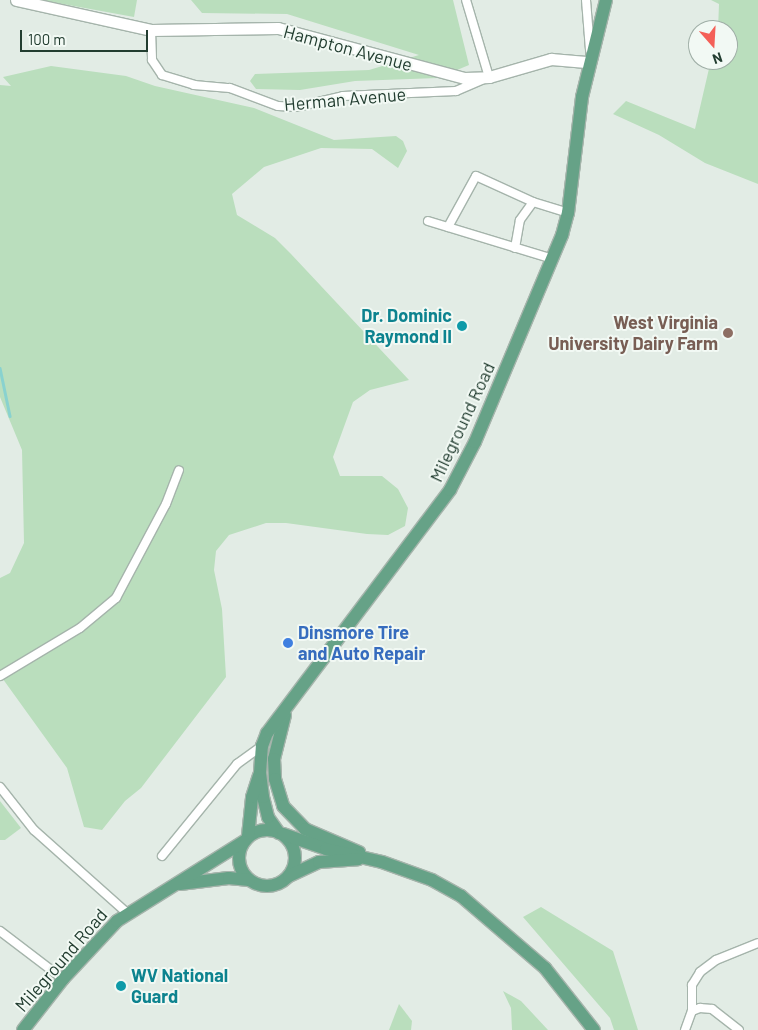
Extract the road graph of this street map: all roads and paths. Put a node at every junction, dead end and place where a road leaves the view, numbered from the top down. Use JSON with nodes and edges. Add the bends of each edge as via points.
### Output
{"nodes":[{"id":1,"x":16,"y":0,"type":"edge"},
{"id":2,"x":466,"y":0,"type":"edge"},
{"id":3,"x":586,"y":0,"type":"edge"},
{"id":4,"x":606,"y":0,"type":"edge"},
{"id":5,"x":151,"y":30,"type":"junction"},
{"id":6,"x":589,"y":62,"type":"junction"},
{"id":7,"x":489,"y":77,"type":"junction"},
{"id":8,"x":533,"y":202,"type":"junction"},
{"id":9,"x":568,"y":213,"type":"junction"},
{"id":10,"x":428,"y":221,"type":"dead end"},
{"id":11,"x":448,"y":227,"type":"junction"},
{"id":12,"x":515,"y":248,"type":"junction"},
{"id":13,"x":553,"y":259,"type":"junction"},
{"id":14,"x":179,"y":470,"type":"dead end"},
{"id":15,"x":0,"y":676,"type":"edge"},
{"id":16,"x":297,"y":690,"type":"junction"},
{"id":17,"x":263,"y":745,"type":"junction"},
{"id":18,"x":260,"y":772,"type":"junction"},
{"id":19,"x":0,"y":787,"type":"edge"},
{"id":20,"x":281,"y":834,"type":"junction"},
{"id":21,"x":246,"y":839,"type":"junction"},
{"id":22,"x":162,"y":856,"type":"dead end"},
{"id":23,"x":368,"y":857,"type":"junction"},
{"id":24,"x":289,"y":876,"type":"junction"},
{"id":25,"x":249,"y":880,"type":"junction"},
{"id":26,"x":178,"y":884,"type":"junction"},
{"id":27,"x":127,"y":913,"type":"junction"},
{"id":28,"x":0,"y":931,"type":"edge"},
{"id":29,"x":758,"y":943,"type":"edge"},
{"id":30,"x":63,"y":979,"type":"junction"},
{"id":31,"x":692,"y":1011,"type":"junction"},
{"id":32,"x":24,"y":1030,"type":"edge"},
{"id":33,"x":594,"y":1030,"type":"edge"},
{"id":34,"x":684,"y":1030,"type":"edge"},
{"id":35,"x":739,"y":1030,"type":"edge"}],
"edges":[{"from":1,"to":5,"type":"street","name":"Hampton Avenue"},
{"from":2,"to":7,"type":"street"},
{"from":3,"to":6,"type":"street"},
{"from":4,"to":6,"type":"main road","name":"Mileground Road"},
{"from":5,"to":7,"type":"street","name":"Hampton Avenue","via":[[278,28],[464,78]]},
{"from":5,"to":7,"type":"street","name":"Herman Avenue","via":[[152,60],[162,75],[194,85],[230,88],[278,106],[297,107],[343,96],[442,93]]},
{"from":6,"to":7,"type":"street","name":"Hampton Avenue","via":[[539,60]]},
{"from":6,"to":9,"type":"main road","name":"Mileground Road"},
{"from":8,"to":9,"type":"street"},
{"from":8,"to":11,"type":"street","via":[[476,176]]},
{"from":8,"to":12,"type":"street","via":[[520,220]]},
{"from":9,"to":13,"type":"main road","name":"Mileground Road"},
{"from":10,"to":11,"type":"street"},
{"from":11,"to":12,"type":"street"},
{"from":12,"to":13,"type":"street"},
{"from":13,"to":16,"type":"main road","name":"Mileground Road","via":[[475,442],[450,490]]},
{"from":14,"to":15,"type":"street","via":[[166,504],[116,598],[80,628]]},
{"from":16,"to":17,"type":"main road","name":"Mileground Road"},
{"from":16,"to":23,"type":"main road","via":[[277,740],[274,759],[275,779],[283,806],[305,829]]},
{"from":17,"to":18,"type":"main road","name":"Mileground Road"},
{"from":17,"to":22,"type":"street","name":"Mileground Road","via":[[237,764]]},
{"from":18,"to":20,"type":"main road","name":"Mileground Road","via":[[268,817]]},
{"from":18,"to":21,"type":"main road","name":"Mileground Road","via":[[252,797]]},
{"from":19,"to":27,"type":"street","via":[[34,830]]},
{"from":20,"to":21,"type":"main road","via":[[265,829]]},
{"from":20,"to":23,"type":"main road","via":[[326,849]]},
{"from":20,"to":24,"type":"main road","via":[[294,849],[295,858]]},
{"from":21,"to":25,"type":"main road","via":[[239,864]]},
{"from":21,"to":26,"type":"main road","name":"Mileground Road"},
{"from":23,"to":24,"type":"main road","via":[[319,862]]},
{"from":23,"to":33,"type":"main road","via":[[432,880],[461,896],[545,968]]},
{"from":24,"to":25,"type":"main road","via":[[274,886],[258,885]]},
{"from":25,"to":26,"type":"main road","name":"Mileground Road","via":[[229,878]]},
{"from":26,"to":27,"type":"main road","name":"Mileground Road"},
{"from":27,"to":30,"type":"main road","name":"Mileground Road"},
{"from":28,"to":30,"type":"street"},
{"from":29,"to":31,"type":"street","via":[[716,960],[700,972],[692,985]]},
{"from":30,"to":32,"type":"main road","name":"Mileground Road"},
{"from":31,"to":34,"type":"street"},
{"from":31,"to":35,"type":"street","via":[[712,1009]]}]}
